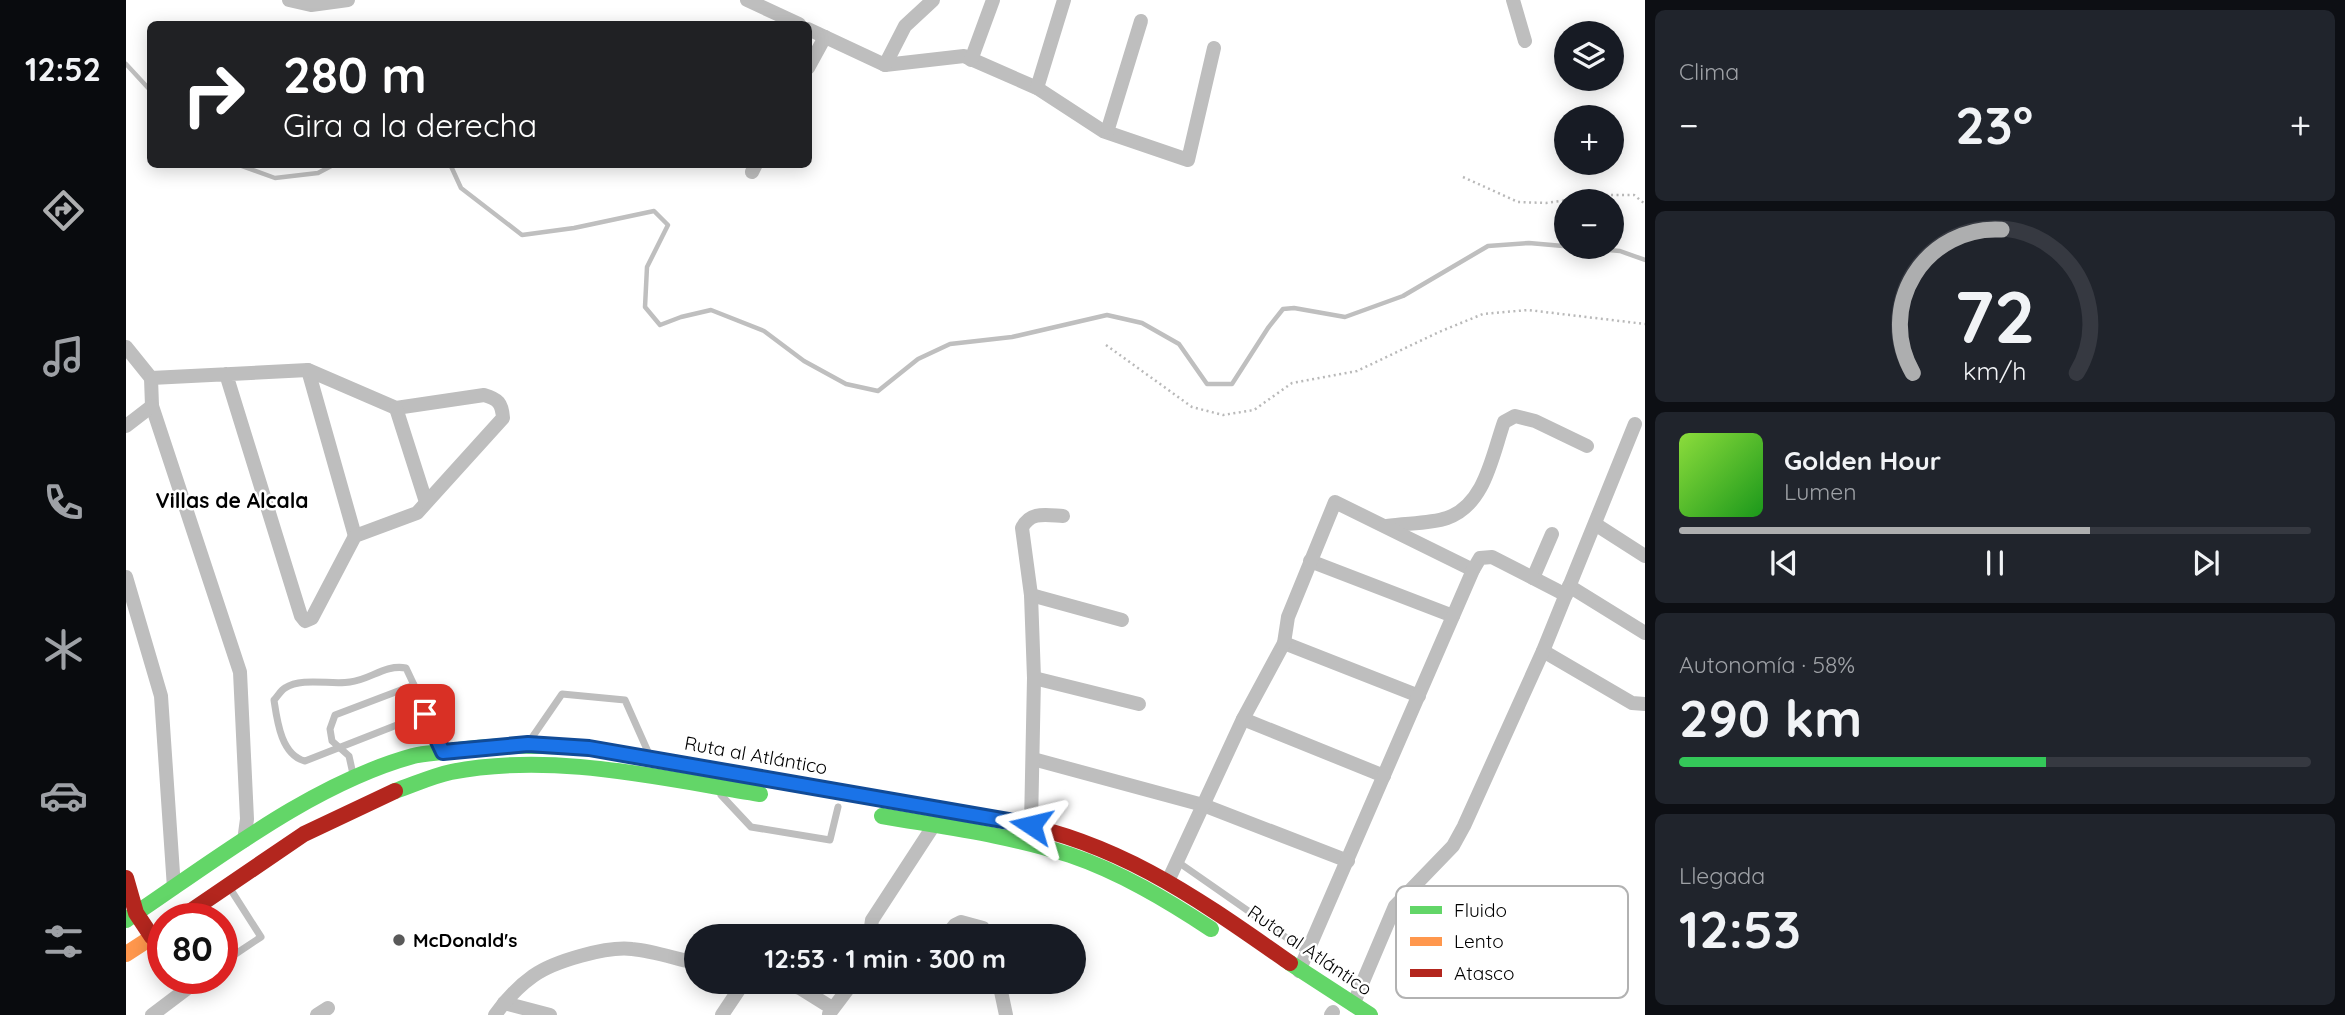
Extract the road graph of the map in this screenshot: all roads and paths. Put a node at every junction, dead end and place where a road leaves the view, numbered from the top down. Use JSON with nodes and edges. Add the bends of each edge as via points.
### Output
{"nodes":[{"id":1,"x":289,"y":0,"type":"edge"},
{"id":2,"x":348,"y":0,"type":"edge"},
{"id":3,"x":747,"y":0,"type":"edge"},
{"id":4,"x":933,"y":0,"type":"edge"},
{"id":5,"x":993,"y":0,"type":"edge"},
{"id":6,"x":1063,"y":0,"type":"edge"},
{"id":7,"x":1513,"y":0,"type":"edge"},
{"id":8,"x":792,"y":21,"type":"edge"},
{"id":9,"x":1141,"y":21,"type":"dead end"},
{"id":10,"x":812,"y":31,"type":"edge"},
{"id":11,"x":825,"y":37,"type":"junction"},
{"id":12,"x":1525,"y":41,"type":"dead end"},
{"id":13,"x":1214,"y":48,"type":"dead end"},
{"id":14,"x":971,"y":60,"type":"junction"},
{"id":15,"x":812,"y":61,"type":"edge"},
{"id":16,"x":885,"y":65,"type":"junction"},
{"id":17,"x":1037,"y":88,"type":"junction"},
{"id":18,"x":1107,"y":132,"type":"junction"},
{"id":19,"x":1464,"y":177,"type":"dead end"},
{"id":20,"x":1645,"y":204,"type":"edge"},
{"id":21,"x":1645,"y":324,"type":"edge"},
{"id":22,"x":1106,"y":345,"type":"dead end"},
{"id":23,"x":126,"y":347,"type":"edge"},
{"id":24,"x":308,"y":370,"type":"junction"},
{"id":25,"x":226,"y":374,"type":"junction"},
{"id":26,"x":151,"y":378,"type":"junction"},
{"id":27,"x":152,"y":406,"type":"junction"},
{"id":28,"x":396,"y":408,"type":"junction"},
{"id":29,"x":1635,"y":424,"type":"dead end"},
{"id":30,"x":126,"y":426,"type":"edge"},
{"id":31,"x":1587,"y":446,"type":"dead end"},
{"id":32,"x":426,"y":502,"type":"junction"},
{"id":33,"x":1063,"y":516,"type":"dead end"},
{"id":34,"x":1595,"y":524,"type":"junction"},
{"id":35,"x":1386,"y":526,"type":"junction"},
{"id":36,"x":1552,"y":534,"type":"dead end"},
{"id":37,"x":355,"y":536,"type":"junction"},
{"id":38,"x":1645,"y":556,"type":"edge"},
{"id":39,"x":1310,"y":561,"type":"junction"},
{"id":40,"x":1473,"y":570,"type":"junction"},
{"id":41,"x":126,"y":577,"type":"edge"},
{"id":42,"x":1532,"y":578,"type":"junction"},
{"id":43,"x":1568,"y":590,"type":"junction"},
{"id":44,"x":1031,"y":595,"type":"junction"},
{"id":45,"x":1453,"y":616,"type":"junction"},
{"id":46,"x":1122,"y":620,"type":"dead end"},
{"id":47,"x":1645,"y":634,"type":"edge"},
{"id":48,"x":1284,"y":643,"type":"junction"},
{"id":49,"x":1543,"y":651,"type":"junction"},
{"id":50,"x":1034,"y":678,"type":"junction"},
{"id":51,"x":414,"y":685,"type":"junction"},
{"id":52,"x":1419,"y":696,"type":"junction"},
{"id":53,"x":1139,"y":704,"type":"dead end"},
{"id":54,"x":1645,"y":704,"type":"edge"},
{"id":55,"x":425,"y":714,"type":"junction"},
{"id":56,"x":1243,"y":719,"type":"junction"},
{"id":57,"x":528,"y":744,"type":"junction"},
{"id":58,"x":338,"y":748,"type":"junction"},
{"id":59,"x":443,"y":752,"type":"junction"},
{"id":60,"x":651,"y":758,"type":"junction"},
{"id":61,"x":1033,"y":759,"type":"junction"},
{"id":62,"x":1384,"y":776,"type":"junction"},
{"id":63,"x":354,"y":778,"type":"junction"},
{"id":64,"x":713,"y":786,"type":"junction"},
{"id":65,"x":1203,"y":804,"type":"junction"},
{"id":66,"x":838,"y":807,"type":"junction"},
{"id":67,"x":288,"y":812,"type":"junction"},
{"id":68,"x":934,"y":825,"type":"junction"},
{"id":69,"x":1031,"y":825,"type":"junction"},
{"id":70,"x":304,"y":834,"type":"junction"},
{"id":71,"x":244,"y":841,"type":"junction"},
{"id":72,"x":1348,"y":861,"type":"junction"},
{"id":73,"x":1178,"y":862,"type":"junction"},
{"id":74,"x":126,"y":878,"type":"edge"},
{"id":75,"x":1168,"y":881,"type":"junction"},
{"id":76,"x":229,"y":886,"type":"junction"},
{"id":77,"x":1414,"y":886,"type":"edge"},
{"id":78,"x":174,"y":888,"type":"junction"},
{"id":79,"x":210,"y":903,"type":"edge"},
{"id":80,"x":1396,"y":905,"type":"edge"},
{"id":81,"x":131,"y":917,"type":"edge"},
{"id":82,"x":871,"y":924,"type":"edge"},
{"id":83,"x":147,"y":927,"type":"edge"},
{"id":84,"x":1226,"y":939,"type":"dead end"},
{"id":85,"x":147,"y":940,"type":"edge"},
{"id":86,"x":238,"y":952,"type":"edge"},
{"id":87,"x":1308,"y":953,"type":"junction"},
{"id":88,"x":126,"y":954,"type":"edge"},
{"id":89,"x":684,"y":960,"type":"edge"},
{"id":90,"x":1288,"y":977,"type":"junction"},
{"id":91,"x":180,"y":994,"type":"edge"},
{"id":92,"x":736,"y":994,"type":"edge"},
{"id":93,"x":808,"y":994,"type":"edge"},
{"id":94,"x":844,"y":994,"type":"edge"},
{"id":95,"x":1002,"y":994,"type":"edge"},
{"id":96,"x":504,"y":1003,"type":"junction"},
{"id":97,"x":1353,"y":1005,"type":"junction"},
{"id":98,"x":830,"y":1012,"type":"edge"},
{"id":99,"x":152,"y":1015,"type":"edge"},
{"id":100,"x":495,"y":1015,"type":"edge"},
{"id":101,"x":550,"y":1015,"type":"edge"},
{"id":102,"x":722,"y":1015,"type":"edge"},
{"id":103,"x":1006,"y":1015,"type":"edge"},
{"id":104,"x":1370,"y":1015,"type":"edge"}],
"edges":[{"from":1,"to":2,"type":"street","via":[[311,5]]},
{"from":3,"to":8,"type":"street"},
{"from":4,"to":16,"type":"street","via":[[905,26]]},
{"from":5,"to":14,"type":"street"},
{"from":6,"to":17,"type":"street"},
{"from":7,"to":12,"type":"street"},
{"from":9,"to":18,"type":"street"},
{"from":10,"to":11,"type":"street"},
{"from":11,"to":15,"type":"street"},
{"from":11,"to":16,"type":"street"},
{"from":13,"to":18,"type":"street","via":[[1188,160]]},
{"from":14,"to":16,"type":"street","via":[[964,56]]},
{"from":14,"to":17,"type":"street"},
{"from":17,"to":18,"type":"street"},
{"from":19,"to":20,"type":"path","via":[[1518,202],[1546,204],[1634,195]]},
{"from":21,"to":22,"type":"path","via":[[1528,310],[1483,314],[1357,371],[1292,383],[1254,410],[1223,415],[1192,407]]},
{"from":23,"to":26,"type":"street"},
{"from":24,"to":25,"type":"street"},
{"from":24,"to":28,"type":"street"},
{"from":24,"to":37,"type":"street"},
{"from":25,"to":26,"type":"street"},
{"from":25,"to":37,"type":"street","via":[[305,621],[312,618]]},
{"from":26,"to":27,"type":"street"},
{"from":27,"to":30,"type":"street"},
{"from":27,"to":71,"type":"street","via":[[240,672],[247,819]]},
{"from":28,"to":32,"type":"street"},
{"from":28,"to":32,"type":"street","via":[[484,395],[496,398],[502,408],[503,418]]},
{"from":29,"to":34,"type":"street"},
{"from":31,"to":35,"type":"street","via":[[1515,416],[1503,422],[1479,492],[1464,510],[1446,519]]},
{"from":32,"to":37,"type":"street","via":[[408,518]]},
{"from":33,"to":44,"type":"street","via":[[1032,515],[1021,528]]},
{"from":34,"to":38,"type":"street"},
{"from":34,"to":43,"type":"street"},
{"from":35,"to":39,"type":"street","via":[[1335,502]]},
{"from":35,"to":40,"type":"street"},
{"from":36,"to":42,"type":"street"},
{"from":39,"to":45,"type":"street"},
{"from":39,"to":48,"type":"street","via":[[1288,617]]},
{"from":40,"to":42,"type":"street","via":[[1480,558],[1492,557]]},
{"from":40,"to":45,"type":"street"},
{"from":41,"to":78,"type":"street","via":[[161,696]]},
{"from":42,"to":43,"type":"street"},
{"from":43,"to":47,"type":"street"},
{"from":43,"to":49,"type":"street"},
{"from":44,"to":46,"type":"street"},
{"from":44,"to":50,"type":"street"},
{"from":45,"to":52,"type":"street"},
{"from":48,"to":52,"type":"street"},
{"from":48,"to":56,"type":"street"},
{"from":49,"to":54,"type":"street","via":[[1632,703]]},
{"from":49,"to":77,"type":"street","via":[[1464,826],[1453,846]]},
{"from":50,"to":53,"type":"street"},
{"from":50,"to":61,"type":"street"},
{"from":51,"to":55,"type":"lane"},
{"from":51,"to":58,"type":"lane","via":[[335,715],[330,729]]},
{"from":51,"to":58,"type":"lane","via":[[407,668],[394,666],[357,681],[285,687],[274,700],[278,727],[291,752],[306,761]]},
{"from":52,"to":62,"type":"street"},
{"from":55,"to":58,"type":"lane"},
{"from":55,"to":59,"type":"lane"},
{"from":56,"to":62,"type":"street"},
{"from":56,"to":65,"type":"street"},
{"from":57,"to":59,"type":"main road","name":"Ruta al Atlántico"},
{"from":57,"to":60,"type":"main road","name":"Ruta al Atlántico"},
{"from":57,"to":60,"type":"lane","via":[[562,694],[625,700]]},
{"from":58,"to":63,"type":"lane","via":[[349,756]]},
{"from":59,"to":63,"type":"main road","name":"Ruta al Atlántico","via":[[414,756]]},
{"from":60,"to":69,"type":"main road","name":"Ruta al Atlántico"},
{"from":61,"to":65,"type":"street"},
{"from":61,"to":69,"type":"street"},
{"from":62,"to":72,"type":"street"},
{"from":63,"to":67,"type":"main road","name":"Ruta al Atlántico"},
{"from":64,"to":66,"type":"main road","name":"Ruta al Atlántico"},
{"from":64,"to":66,"type":"lane","via":[[751,827],[830,840]]},
{"from":64,"to":70,"type":"main road","name":"Ruta al Atlántico","via":[[595,768],[520,765],[450,772],[388,794]]},
{"from":65,"to":72,"type":"street"},
{"from":65,"to":73,"type":"street"},
{"from":66,"to":68,"type":"main road","name":"Ruta al Atlántico"},
{"from":67,"to":70,"type":"main road","via":[[300,816],[306,826]]},
{"from":67,"to":71,"type":"main road","name":"Ruta al Atlántico"},
{"from":68,"to":82,"type":"street"},
{"from":68,"to":84,"type":"main road","name":"Ruta al Atlántico","via":[[1068,855],[1104,868]]},
{"from":69,"to":75,"type":"main road","name":"Ruta al Atlántico","via":[[1084,842]]},
{"from":70,"to":76,"type":"main road","name":"Ruta al Atlántico"},
{"from":71,"to":78,"type":"main road","name":"Ruta al Atlántico"},
{"from":72,"to":87,"type":"street"},
{"from":73,"to":75,"type":"street"},
{"from":73,"to":87,"type":"lane"},
{"from":74,"to":81,"type":"main road"},
{"from":75,"to":90,"type":"main road","name":"Ruta al Atlántico"},
{"from":76,"to":79,"type":"main road","name":"Ruta al Atlántico"},
{"from":76,"to":86,"type":"lane","via":[[261,937]]},
{"from":78,"to":81,"type":"main road","name":"Ruta al Atlántico"},
{"from":80,"to":97,"type":"street"},
{"from":81,"to":83,"type":"main road"},
{"from":85,"to":88,"type":"main road"},
{"from":87,"to":90,"type":"street"},
{"from":89,"to":96,"type":"street","via":[[632,948],[610,949],[534,975]]},
{"from":90,"to":97,"type":"main road","name":"Ruta al Atlántico"},
{"from":91,"to":99,"type":"street"},
{"from":92,"to":102,"type":"street"},
{"from":93,"to":98,"type":"street"},
{"from":94,"to":98,"type":"street"},
{"from":95,"to":103,"type":"street"},
{"from":96,"to":100,"type":"street"},
{"from":96,"to":101,"type":"street"},
{"from":97,"to":104,"type":"main road","name":"Ruta al Atlántico"}]}
